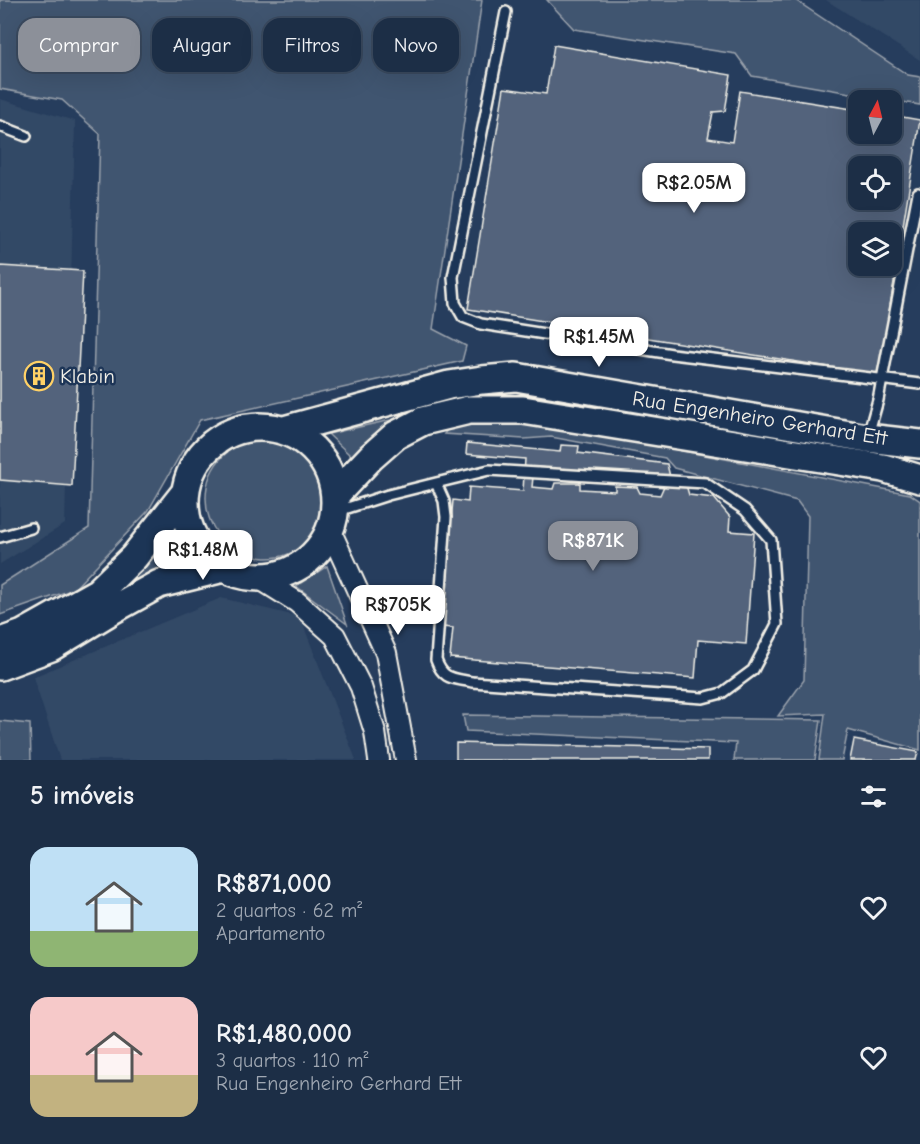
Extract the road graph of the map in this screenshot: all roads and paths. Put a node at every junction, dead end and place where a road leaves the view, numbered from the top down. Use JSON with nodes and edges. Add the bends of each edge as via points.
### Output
{"nodes":[{"id":1,"x":506,"y":12,"type":"dead end"},
{"id":2,"x":0,"y":126,"type":"edge"},
{"id":3,"x":26,"y":136,"type":"dead end"},
{"id":4,"x":918,"y":193,"type":"dead end"},
{"id":5,"x":882,"y":380,"type":"junction"},
{"id":6,"x":920,"y":384,"type":"edge"},
{"id":7,"x":284,"y":430,"type":"junction"},
{"id":8,"x":867,"y":438,"type":"junction"},
{"id":9,"x":920,"y":444,"type":"edge"},
{"id":10,"x":920,"y":479,"type":"edge"},
{"id":11,"x":436,"y":483,"type":"junction"},
{"id":12,"x":184,"y":495,"type":"junction"},
{"id":13,"x":334,"y":512,"type":"junction"},
{"id":14,"x":31,"y":528,"type":"dead end"},
{"id":15,"x":0,"y":537,"type":"edge"},
{"id":16,"x":224,"y":568,"type":"junction"},
{"id":17,"x":257,"y":577,"type":"junction"},
{"id":18,"x":0,"y":642,"type":"edge"},
{"id":19,"x":0,"y":666,"type":"edge"},
{"id":20,"x":379,"y":760,"type":"edge"},
{"id":21,"x":406,"y":760,"type":"edge"}],
"edges":[{"from":1,"to":5,"type":"lane","via":[[453,277],[456,303],[463,317],[481,324],[672,354]]},
{"from":2,"to":3,"type":"lane"},
{"from":4,"to":5,"type":"lane"},
{"from":5,"to":6,"type":"lane"},
{"from":5,"to":8,"type":"lane"},
{"from":7,"to":8,"type":"main road","name":"Rua Engenheiro Gerhard Ett","via":[[449,385],[516,377]]},
{"from":7,"to":12,"type":"main road","via":[[262,426],[239,429],[218,438],[201,453],[189,472]]},
{"from":7,"to":13,"type":"main road","via":[[319,455],[330,474]]},
{"from":8,"to":9,"type":"main road","name":"Rua Engenheiro Gerhard Ett"},
{"from":10,"to":13,"type":"main road","name":"Rua Engenheiro Gerhard Ett","via":[[883,468],[523,410],[469,410],[423,421],[396,435],[371,457]]},
{"from":11,"to":11,"type":"lane","via":[[446,517],[436,660],[446,676],[472,682],[703,698],[722,693],[753,670],[777,624],[771,540],[745,510],[705,483],[489,470]]},
{"from":11,"to":13,"type":"lane"},
{"from":12,"to":16,"type":"main road","via":[[185,517],[193,537],[206,555]]},
{"from":12,"to":18,"type":"main road","via":[[134,557],[98,592],[23,634]]},
{"from":13,"to":17,"type":"main road","via":[[318,549],[301,565],[280,574]]},
{"from":13,"to":21,"type":"street","via":[[386,653]]},
{"from":14,"to":15,"type":"lane"},
{"from":16,"to":17,"type":"main road"},
{"from":16,"to":19,"type":"main road","via":[[159,584],[51,647]]},
{"from":17,"to":20,"type":"street","via":[[297,602],[335,636],[361,687]]}]}
